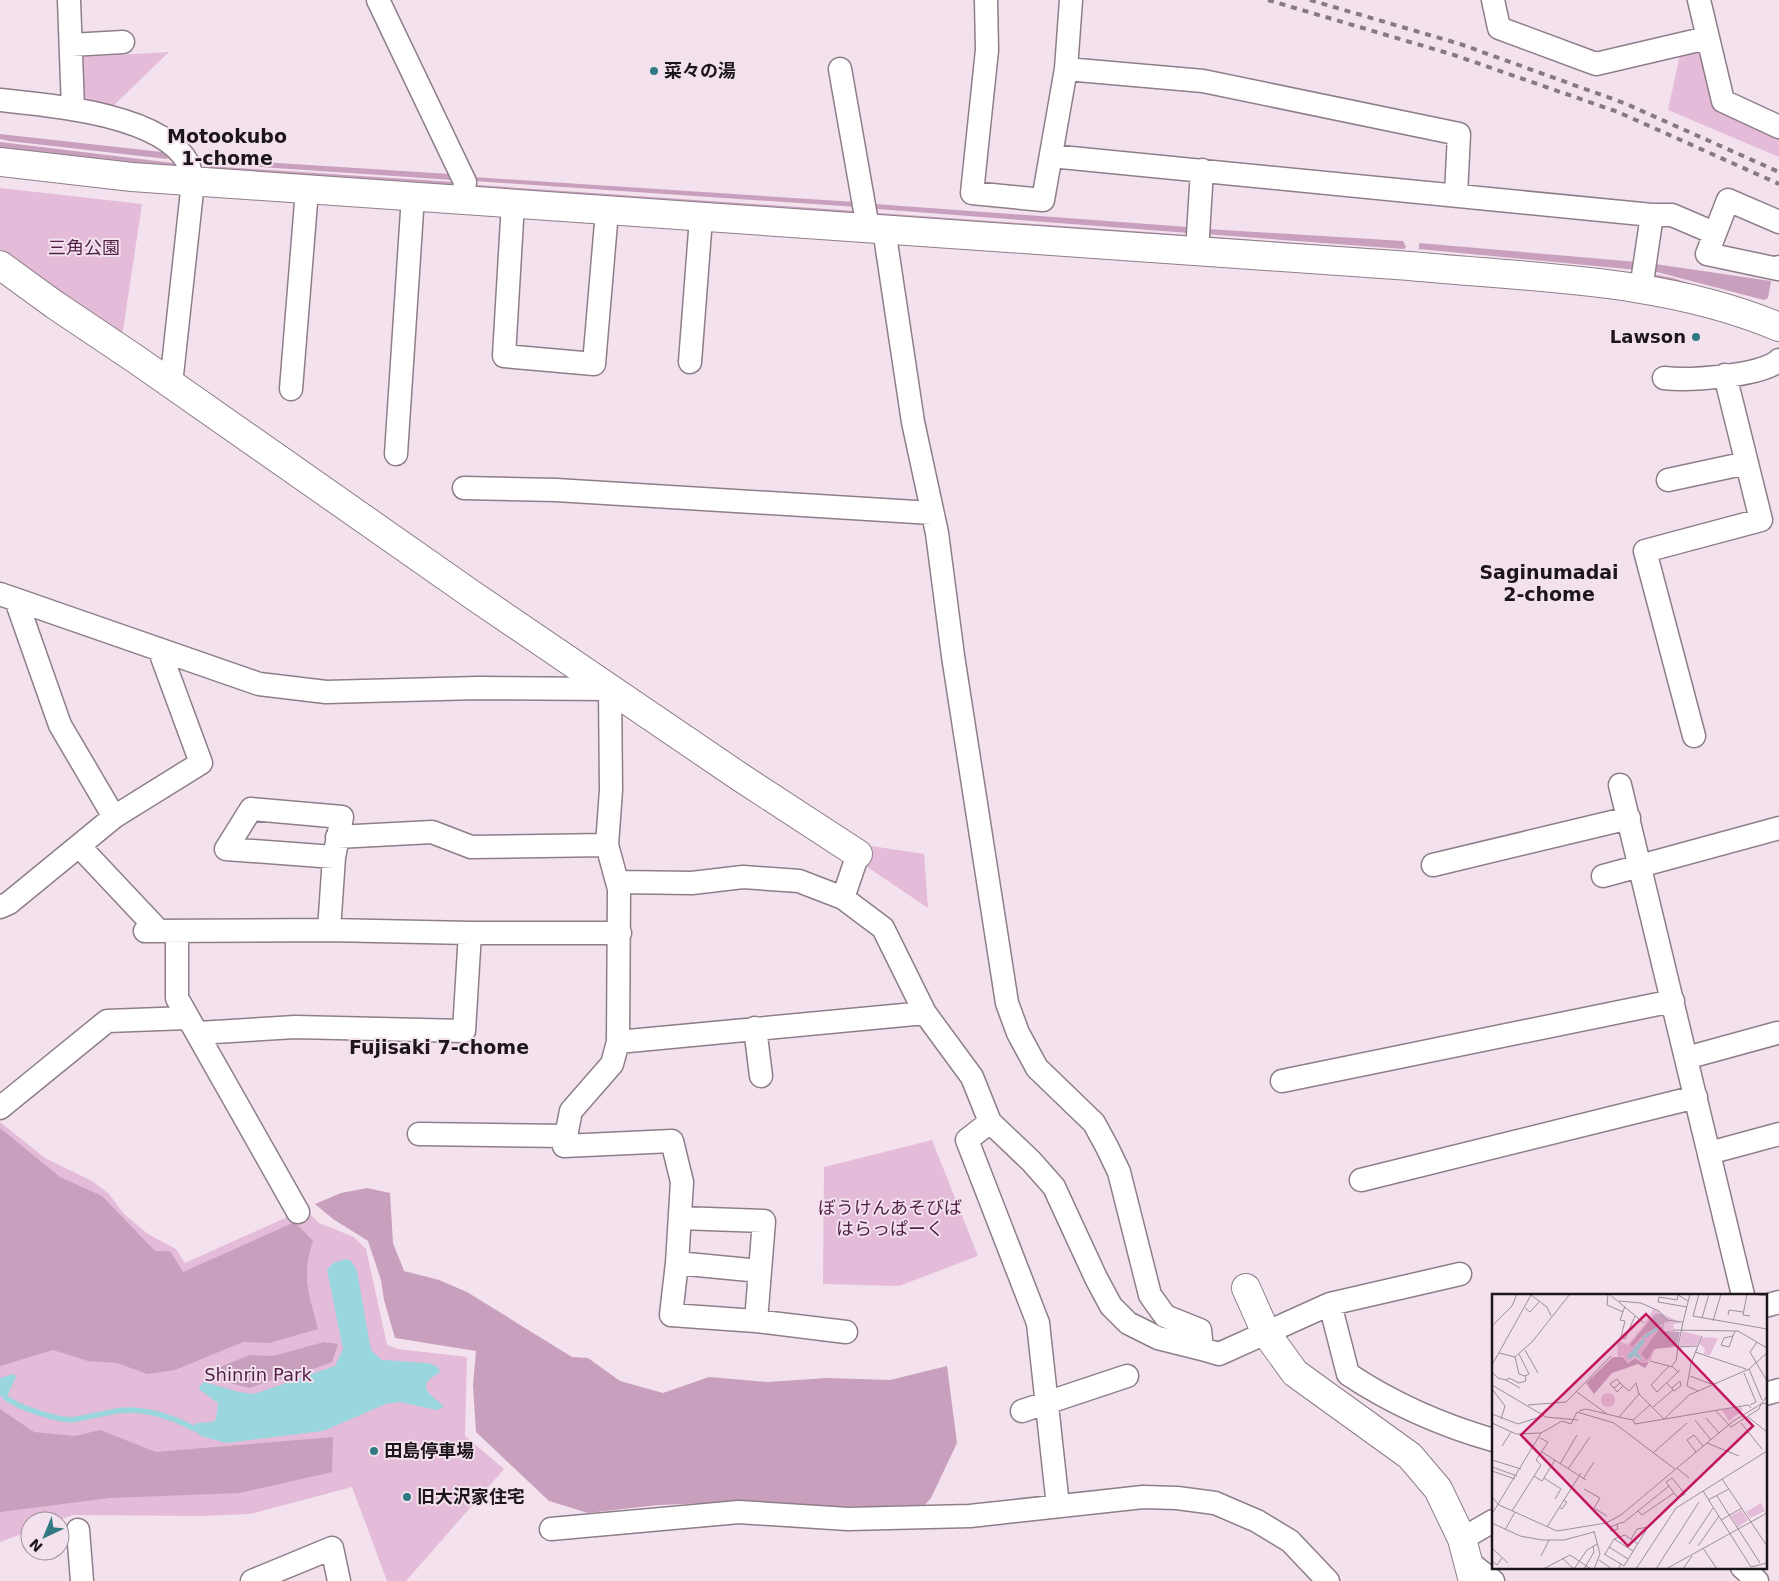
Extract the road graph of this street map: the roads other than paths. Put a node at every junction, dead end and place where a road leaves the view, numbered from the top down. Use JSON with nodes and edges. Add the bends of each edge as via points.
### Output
{"nodes":[{"id":1,"x":69,"y":0,"type":"edge"},
{"id":2,"x":378,"y":0,"type":"edge"},
{"id":3,"x":986,"y":0,"type":"edge"},
{"id":4,"x":1071,"y":0,"type":"edge"},
{"id":5,"x":1493,"y":0,"type":"edge"},
{"id":6,"x":1699,"y":0,"type":"edge"},
{"id":7,"x":1707,"y":38,"type":"junction"},
{"id":8,"x":123,"y":42,"type":"dead end"},
{"id":9,"x":71,"y":45,"type":"junction"},
{"id":10,"x":840,"y":69,"type":"dead end"},
{"id":11,"x":1066,"y":69,"type":"junction"},
{"id":12,"x":0,"y":100,"type":"edge"},
{"id":13,"x":73,"y":109,"type":"junction"},
{"id":14,"x":1779,"y":127,"type":"edge"},
{"id":15,"x":1051,"y":156,"type":"junction"},
{"id":16,"x":0,"y":162,"type":"edge"},
{"id":17,"x":1202,"y":170,"type":"junction"},
{"id":18,"x":193,"y":182,"type":"junction"},
{"id":19,"x":307,"y":190,"type":"junction"},
{"id":20,"x":1456,"y":195,"type":"junction"},
{"id":21,"x":413,"y":196,"type":"junction"},
{"id":22,"x":463,"y":200,"type":"junction"},
{"id":23,"x":513,"y":203,"type":"junction"},
{"id":24,"x":607,"y":211,"type":"junction"},
{"id":25,"x":1652,"y":215,"type":"junction"},
{"id":26,"x":701,"y":218,"type":"junction"},
{"id":27,"x":1779,"y":222,"type":"edge"},
{"id":28,"x":876,"y":229,"type":"junction"},
{"id":29,"x":1714,"y":233,"type":"junction"},
{"id":30,"x":1197,"y":252,"type":"junction"},
{"id":31,"x":0,"y":265,"type":"edge"},
{"id":32,"x":1779,"y":266,"type":"edge"},
{"id":33,"x":1641,"y":289,"type":"junction"},
{"id":34,"x":1779,"y":327,"type":"edge"},
{"id":35,"x":1779,"y":360,"type":"edge"},
{"id":36,"x":690,"y":362,"type":"dead end"},
{"id":37,"x":1724,"y":375,"type":"junction"},
{"id":38,"x":1664,"y":378,"type":"dead end"},
{"id":39,"x":171,"y":384,"type":"junction"},
{"id":40,"x":291,"y":389,"type":"dead end"},
{"id":41,"x":396,"y":454,"type":"dead end"},
{"id":42,"x":1747,"y":463,"type":"junction"},
{"id":43,"x":1668,"y":480,"type":"dead end"},
{"id":44,"x":464,"y":488,"type":"dead end"},
{"id":45,"x":932,"y":514,"type":"junction"},
{"id":46,"x":8,"y":597,"type":"edge"},
{"id":47,"x":159,"y":649,"type":"junction"},
{"id":48,"x":610,"y":689,"type":"junction"},
{"id":49,"x":1694,"y":736,"type":"dead end"},
{"id":50,"x":1620,"y":785,"type":"dead end"},
{"id":51,"x":114,"y":817,"type":"junction"},
{"id":52,"x":1629,"y":818,"type":"junction"},
{"id":53,"x":1779,"y":828,"type":"edge"},
{"id":54,"x":607,"y":845,"type":"junction"},
{"id":55,"x":80,"y":846,"type":"junction"},
{"id":56,"x":858,"y":854,"type":"joint"},
{"id":57,"x":1433,"y":865,"type":"dead end"},
{"id":58,"x":1640,"y":866,"type":"junction"},
{"id":59,"x":1604,"y":876,"type":"dead end"},
{"id":60,"x":617,"y":882,"type":"junction"},
{"id":61,"x":843,"y":898,"type":"junction"},
{"id":62,"x":0,"y":907,"type":"edge"},
{"id":63,"x":330,"y":930,"type":"junction"},
{"id":64,"x":161,"y":931,"type":"junction"},
{"id":65,"x":470,"y":933,"type":"junction"},
{"id":66,"x":620,"y":933,"type":"junction"},
{"id":67,"x":1673,"y":1001,"type":"junction"},
{"id":68,"x":925,"y":1013,"type":"junction"},
{"id":69,"x":193,"y":1025,"type":"junction"},
{"id":70,"x":755,"y":1028,"type":"junction"},
{"id":71,"x":1777,"y":1033,"type":"dead end"},
{"id":72,"x":618,"y":1042,"type":"junction"},
{"id":73,"x":1686,"y":1058,"type":"junction"},
{"id":74,"x":760,"y":1076,"type":"dead end"},
{"id":75,"x":1282,"y":1081,"type":"dead end"},
{"id":76,"x":1696,"y":1097,"type":"junction"},
{"id":77,"x":0,"y":1108,"type":"edge"},
{"id":78,"x":990,"y":1122,"type":"junction"},
{"id":79,"x":419,"y":1134,"type":"dead end"},
{"id":80,"x":1779,"y":1134,"type":"edge"},
{"id":81,"x":565,"y":1136,"type":"junction"},
{"id":82,"x":1709,"y":1153,"type":"junction"},
{"id":83,"x":1361,"y":1180,"type":"dead end"},
{"id":84,"x":298,"y":1212,"type":"dead end"},
{"id":85,"x":680,"y":1218,"type":"junction"},
{"id":86,"x":677,"y":1263,"type":"junction"},
{"id":87,"x":760,"y":1271,"type":"junction"},
{"id":88,"x":1460,"y":1274,"type":"dead end"},
{"id":89,"x":1246,"y":1288,"type":"dead end"},
{"id":90,"x":1743,"y":1294,"type":"edge"},
{"id":91,"x":1779,"y":1302,"type":"edge"},
{"id":92,"x":1330,"y":1304,"type":"junction"},
{"id":93,"x":1766,"y":1306,"type":"edge"},
{"id":94,"x":756,"y":1321,"type":"junction"},
{"id":95,"x":846,"y":1332,"type":"dead end"},
{"id":96,"x":1266,"y":1333,"type":"junction"},
{"id":97,"x":1202,"y":1349,"type":"junction"},
{"id":98,"x":1127,"y":1376,"type":"dead end"},
{"id":99,"x":1779,"y":1390,"type":"edge"},
{"id":100,"x":1766,"y":1394,"type":"edge"},
{"id":101,"x":1048,"y":1403,"type":"junction"},
{"id":102,"x":1022,"y":1412,"type":"dead end"},
{"id":103,"x":1492,"y":1440,"type":"edge"},
{"id":104,"x":1058,"y":1506,"type":"junction"},
{"id":105,"x":1492,"y":1523,"type":"edge"},
{"id":106,"x":551,"y":1528,"type":"dead end"},
{"id":107,"x":78,"y":1530,"type":"dead end"},
{"id":108,"x":1468,"y":1561,"type":"edge"},
{"id":109,"x":1743,"y":1568,"type":"edge"},
{"id":110,"x":82,"y":1581,"type":"edge"},
{"id":111,"x":252,"y":1581,"type":"edge"},
{"id":112,"x":339,"y":1581,"type":"edge"},
{"id":113,"x":1328,"y":1581,"type":"edge"},
{"id":114,"x":1493,"y":1581,"type":"edge"},
{"id":115,"x":1757,"y":1581,"type":"edge"}],
"edges":[{"from":1,"to":9,"type":"street"},
{"from":2,"to":22,"type":"street","via":[[465,182]]},
{"from":3,"to":15,"type":"street","via":[[987,50],[972,193],[1043,200]]},
{"from":4,"to":11,"type":"street"},
{"from":5,"to":7,"type":"street","via":[[1498,28],[1596,64]]},
{"from":6,"to":7,"type":"street"},
{"from":7,"to":14,"type":"street","via":[[1723,101]]},
{"from":8,"to":9,"type":"street"},
{"from":9,"to":13,"type":"street"},
{"from":10,"to":28,"type":"street"},
{"from":11,"to":15,"type":"street"},
{"from":11,"to":20,"type":"street","via":[[1203,81],[1459,134]]},
{"from":12,"to":13,"type":"street"},
{"from":13,"to":18,"type":"street","via":[[112,117],[145,129],[171,144],[188,163]]},
{"from":15,"to":17,"type":"street"},
{"from":16,"to":18,"type":"street"},
{"from":17,"to":20,"type":"street"},
{"from":17,"to":30,"type":"street"},
{"from":18,"to":19,"type":"street"},
{"from":18,"to":39,"type":"street"},
{"from":19,"to":21,"type":"street"},
{"from":19,"to":40,"type":"street"},
{"from":20,"to":25,"type":"street"},
{"from":21,"to":22,"type":"street"},
{"from":21,"to":41,"type":"street"},
{"from":22,"to":23,"type":"street"},
{"from":23,"to":24,"type":"street"},
{"from":23,"to":24,"type":"street","via":[[504,356],[594,364]]},
{"from":24,"to":26,"type":"street"},
{"from":25,"to":29,"type":"street","via":[[1672,215]]},
{"from":25,"to":33,"type":"street"},
{"from":26,"to":28,"type":"street"},
{"from":26,"to":36,"type":"street"},
{"from":27,"to":29,"type":"street","via":[[1728,200]]},
{"from":28,"to":30,"type":"street"},
{"from":28,"to":45,"type":"street"},
{"from":29,"to":32,"type":"street","via":[[1707,254],[1778,269]]},
{"from":30,"to":33,"type":"street","via":[[1410,266]]},
{"from":31,"to":39,"type":"street"},
{"from":33,"to":34,"type":"street","via":[[1733,309]]},
{"from":35,"to":37,"type":"street","via":[[1772,367]]},
{"from":37,"to":38,"type":"street","via":[[1687,380]]},
{"from":37,"to":42,"type":"street"},
{"from":39,"to":48,"type":"street"},
{"from":42,"to":43,"type":"street"},
{"from":42,"to":49,"type":"street","via":[[1761,520],[1645,551]]},
{"from":44,"to":45,"type":"street","via":[[556,490]]},
{"from":45,"to":97,"type":"street","via":[[1007,1003],[1018,1033],[1037,1068],[1094,1123],[1107,1147],[1119,1172],[1150,1295],[1166,1316],[1200,1330]]},
{"from":46,"to":47,"type":"street"},
{"from":46,"to":51,"type":"street","via":[[60,725]]},
{"from":47,"to":48,"type":"street","via":[[259,684],[326,692]]},
{"from":47,"to":51,"type":"street","via":[[201,763]]},
{"from":48,"to":54,"type":"street"},
{"from":48,"to":56,"type":"street"},
{"from":50,"to":52,"type":"street"},
{"from":51,"to":55,"type":"street"},
{"from":52,"to":57,"type":"street"},
{"from":52,"to":58,"type":"street"},
{"from":53,"to":58,"type":"street"},
{"from":54,"to":60,"type":"street"},
{"from":54,"to":63,"type":"street","via":[[471,847],[432,832],[336,847]]},
{"from":55,"to":62,"type":"street"},
{"from":55,"to":64,"type":"street"},
{"from":56,"to":61,"type":"street"},
{"from":58,"to":59,"type":"street"},
{"from":58,"to":67,"type":"street"},
{"from":60,"to":61,"type":"street","via":[[692,882],[743,877],[799,881]]},
{"from":60,"to":66,"type":"street"},
{"from":61,"to":68,"type":"street","via":[[883,928]]},
{"from":63,"to":64,"type":"street"},
{"from":63,"to":65,"type":"street"},
{"from":64,"to":69,"type":"street","via":[[177,998]]},
{"from":65,"to":66,"type":"street"},
{"from":65,"to":69,"type":"street","via":[[464,1031]]},
{"from":66,"to":72,"type":"street"},
{"from":67,"to":73,"type":"street"},
{"from":67,"to":75,"type":"street"},
{"from":68,"to":70,"type":"street"},
{"from":68,"to":78,"type":"street","via":[[972,1077]]},
{"from":69,"to":77,"type":"street","via":[[107,1021]]},
{"from":69,"to":84,"type":"street"},
{"from":70,"to":72,"type":"street"},
{"from":70,"to":74,"type":"street"},
{"from":71,"to":73,"type":"street"},
{"from":72,"to":81,"type":"street","via":[[612,1064],[570,1111]]},
{"from":73,"to":76,"type":"street"},
{"from":76,"to":82,"type":"street"},
{"from":76,"to":83,"type":"street"},
{"from":78,"to":97,"type":"street","via":[[1054,1187],[1111,1306],[1128,1323],[1158,1338]]},
{"from":78,"to":101,"type":"street","via":[[967,1140],[1038,1323]]},
{"from":79,"to":81,"type":"street"},
{"from":80,"to":82,"type":"street"},
{"from":81,"to":85,"type":"street","via":[[564,1146],[672,1141],[682,1182]]},
{"from":82,"to":90,"type":"street"},
{"from":85,"to":86,"type":"street"},
{"from":85,"to":87,"type":"street","via":[[764,1221]]},
{"from":86,"to":87,"type":"street"},
{"from":86,"to":94,"type":"street","via":[[671,1315]]},
{"from":87,"to":94,"type":"street"},
{"from":88,"to":92,"type":"street"},
{"from":89,"to":96,"type":"street"},
{"from":91,"to":93,"type":"street"},
{"from":92,"to":96,"type":"street"},
{"from":92,"to":103,"type":"street","via":[[1348,1374],[1380,1396],[1458,1430]]},
{"from":94,"to":95,"type":"street"},
{"from":96,"to":97,"type":"street","via":[[1219,1354]]},
{"from":96,"to":108,"type":"street","via":[[1295,1373],[1410,1456],[1438,1488]]},
{"from":98,"to":101,"type":"street"},
{"from":99,"to":100,"type":"street"},
{"from":101,"to":102,"type":"street"},
{"from":101,"to":104,"type":"street"},
{"from":104,"to":106,"type":"street","via":[[970,1516],[848,1519],[739,1512]]},
{"from":104,"to":113,"type":"street","via":[[1142,1498],[1215,1503],[1257,1521],[1290,1541]]},
{"from":105,"to":108,"type":"street"},
{"from":107,"to":110,"type":"street"},
{"from":108,"to":114,"type":"street"},
{"from":109,"to":115,"type":"street"},
{"from":111,"to":112,"type":"street","via":[[332,1548]]}]}
